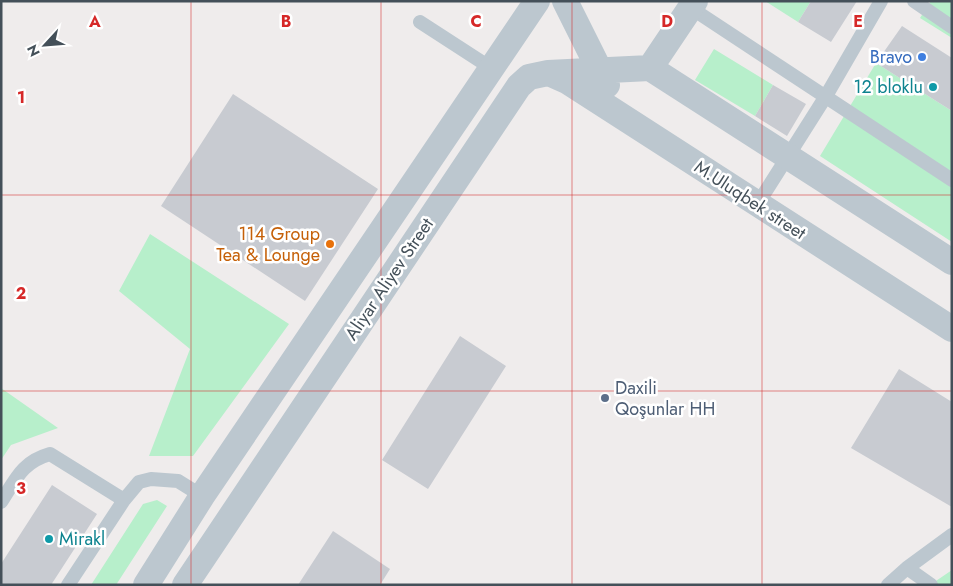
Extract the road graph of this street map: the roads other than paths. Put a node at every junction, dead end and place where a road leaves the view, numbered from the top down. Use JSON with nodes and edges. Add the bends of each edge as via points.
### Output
{"nodes":[{"id":1,"x":537,"y":1,"type":"edge"},
{"id":2,"x":565,"y":1,"type":"edge"},
{"id":3,"x":881,"y":1,"type":"edge"},
{"id":4,"x":914,"y":1,"type":"edge"},
{"id":5,"x":693,"y":5,"type":"edge"},
{"id":6,"x":420,"y":22,"type":"dead end"},
{"id":7,"x":952,"y":26,"type":"edge"},
{"id":8,"x":491,"y":68,"type":"junction"},
{"id":9,"x":650,"y":68,"type":"junction"},
{"id":10,"x":600,"y":71,"type":"junction"},
{"id":11,"x":548,"y":73,"type":"junction"},
{"id":12,"x":826,"y":96,"type":"junction"},
{"id":13,"x":623,"y":116,"type":"junction"},
{"id":14,"x":788,"y":156,"type":"junction"},
{"id":15,"x":952,"y":180,"type":"edge"},
{"id":16,"x":757,"y":205,"type":"junction"},
{"id":17,"x":952,"y":262,"type":"edge"},
{"id":18,"x":952,"y":329,"type":"edge"},
{"id":19,"x":202,"y":496,"type":"junction"},
{"id":20,"x":124,"y":500,"type":"junction"},
{"id":21,"x":1,"y":502,"type":"edge"},
{"id":22,"x":231,"y":515,"type":"junction"},
{"id":23,"x":952,"y":535,"type":"edge"},
{"id":24,"x":907,"y":568,"type":"junction"},
{"id":25,"x":68,"y":585,"type":"edge"},
{"id":26,"x":146,"y":585,"type":"edge"},
{"id":27,"x":185,"y":585,"type":"edge"},
{"id":28,"x":888,"y":585,"type":"edge"},
{"id":29,"x":930,"y":585,"type":"edge"}],
"edges":[{"from":1,"to":8,"type":"street","name":"Aliyar Aliyev Street"},
{"from":2,"to":10,"type":"street"},
{"from":3,"to":12,"type":"lane"},
{"from":4,"to":7,"type":"lane"},
{"from":5,"to":9,"type":"street"},
{"from":5,"to":12,"type":"lane"},
{"from":6,"to":8,"type":"lane"},
{"from":8,"to":19,"type":"street","name":"Aliyar Aliyev Street"},
{"from":9,"to":10,"type":"street","name":"Aliyar Aliyev Street"},
{"from":9,"to":14,"type":"street"},
{"from":10,"to":11,"type":"street","name":"Aliyar Aliyev Street"},
{"from":10,"to":13,"type":"street"},
{"from":11,"to":13,"type":"street","name":"M.Uluqbek street","via":[[567,81]]},
{"from":11,"to":22,"type":"street","name":"Aliyar Aliyev Street","via":[[529,77],[519,86]]},
{"from":12,"to":14,"type":"lane"},
{"from":12,"to":15,"type":"lane"},
{"from":13,"to":16,"type":"street","name":"M.Uluqbek street"},
{"from":14,"to":16,"type":"lane"},
{"from":14,"to":17,"type":"street"},
{"from":16,"to":18,"type":"street","name":"M.Uluqbek street"},
{"from":19,"to":20,"type":"lane","via":[[178,481],[151,479],[139,482]]},
{"from":19,"to":22,"type":"street"},
{"from":19,"to":26,"type":"street","name":"Aliyar Aliyev Street"},
{"from":20,"to":21,"type":"lane","via":[[50,454],[34,459],[23,468]]},
{"from":20,"to":25,"type":"lane"},
{"from":22,"to":27,"type":"street","name":"Aliyar Aliyev Street"},
{"from":23,"to":24,"type":"lane"},
{"from":24,"to":28,"type":"lane"},
{"from":24,"to":29,"type":"lane"}]}
